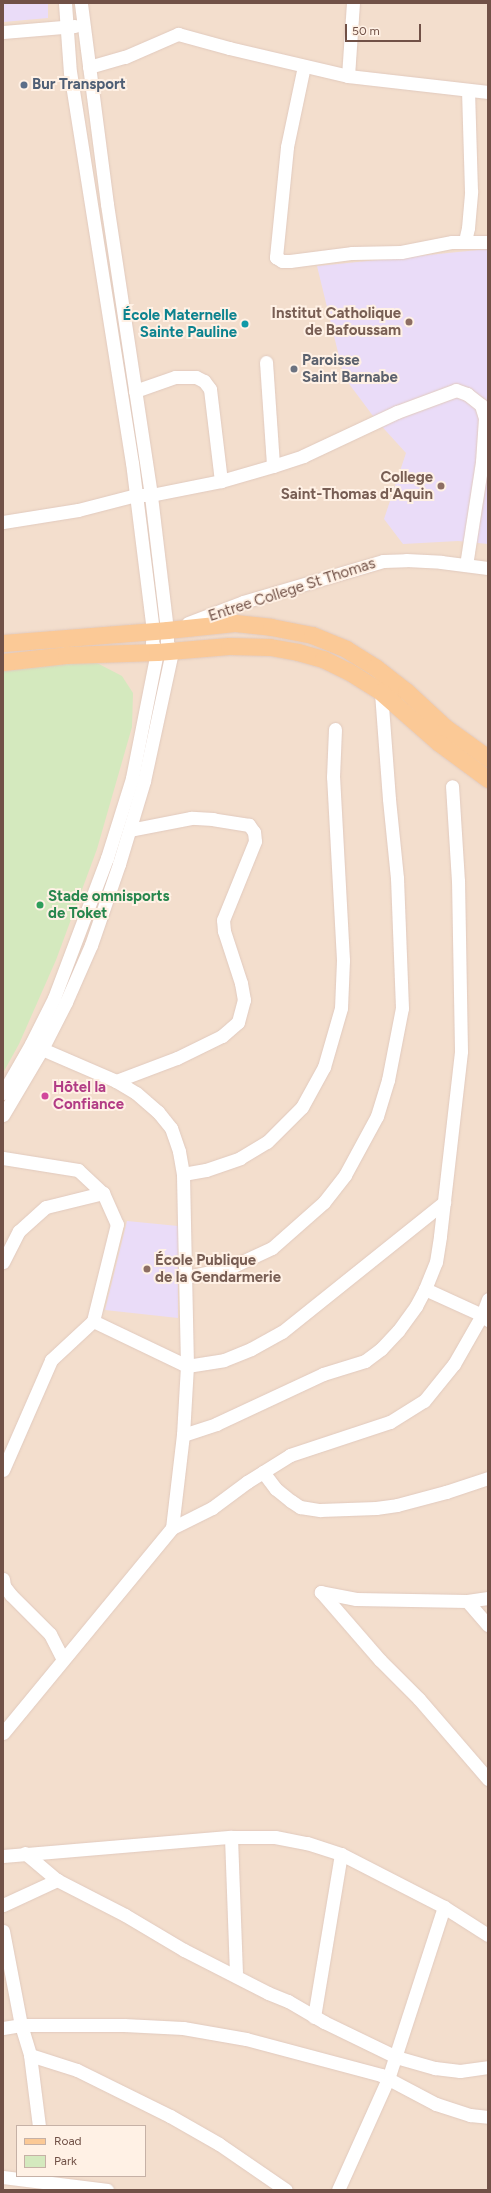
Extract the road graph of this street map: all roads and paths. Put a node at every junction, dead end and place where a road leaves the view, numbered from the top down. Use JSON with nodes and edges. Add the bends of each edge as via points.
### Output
{"nodes":[{"id":1,"x":65,"y":3,"type":"edge"},
{"id":2,"x":81,"y":3,"type":"edge"},
{"id":3,"x":353,"y":3,"type":"edge"},
{"id":4,"x":83,"y":25,"type":"junction"},
{"id":5,"x":67,"y":27,"type":"junction"},
{"id":6,"x":3,"y":32,"type":"edge"},
{"id":7,"x":304,"y":66,"type":"junction"},
{"id":8,"x":89,"y":67,"type":"junction"},
{"id":9,"x":348,"y":76,"type":"junction"},
{"id":10,"x":468,"y":90,"type":"junction"},
{"id":11,"x":488,"y":92,"type":"edge"},
{"id":12,"x":465,"y":241,"type":"junction"},
{"id":13,"x":488,"y":242,"type":"edge"},
{"id":14,"x":266,"y":362,"type":"dead end"},
{"id":15,"x":135,"y":391,"type":"junction"},
{"id":16,"x":273,"y":466,"type":"junction"},
{"id":17,"x":221,"y":481,"type":"junction"},
{"id":18,"x":136,"y":495,"type":"junction"},
{"id":19,"x":151,"y":495,"type":"junction"},
{"id":20,"x":3,"y":522,"type":"edge"},
{"id":21,"x":466,"y":565,"type":"junction"},
{"id":22,"x":488,"y":568,"type":"edge"},
{"id":23,"x":160,"y":630,"type":"junction"},
{"id":24,"x":3,"y":642,"type":"edge"},
{"id":25,"x":165,"y":652,"type":"junction"},
{"id":26,"x":3,"y":662,"type":"edge"},
{"id":27,"x":381,"y":692,"type":"junction"},
{"id":28,"x":335,"y":729,"type":"dead end"},
{"id":29,"x":488,"y":758,"type":"edge"},
{"id":30,"x":488,"y":779,"type":"edge"},
{"id":31,"x":452,"y":786,"type":"dead end"},
{"id":32,"x":130,"y":830,"type":"junction"},
{"id":33,"x":37,"y":1047,"type":"junction"},
{"id":34,"x":116,"y":1080,"type":"junction"},
{"id":35,"x":3,"y":1093,"type":"edge"},
{"id":36,"x":3,"y":1115,"type":"edge"},
{"id":37,"x":3,"y":1158,"type":"edge"},
{"id":38,"x":183,"y":1174,"type":"junction"},
{"id":39,"x":103,"y":1193,"type":"junction"},
{"id":40,"x":444,"y":1202,"type":"junction"},
{"id":41,"x":3,"y":1262,"type":"edge"},
{"id":42,"x":186,"y":1277,"type":"junction"},
{"id":43,"x":425,"y":1289,"type":"junction"},
{"id":44,"x":488,"y":1299,"type":"edge"},
{"id":45,"x":485,"y":1318,"type":"edge"},
{"id":46,"x":93,"y":1322,"type":"junction"},
{"id":47,"x":187,"y":1366,"type":"junction"},
{"id":48,"x":183,"y":1435,"type":"junction"},
{"id":49,"x":3,"y":1470,"type":"edge"},
{"id":50,"x":263,"y":1472,"type":"junction"},
{"id":51,"x":488,"y":1478,"type":"edge"},
{"id":52,"x":172,"y":1528,"type":"junction"},
{"id":53,"x":3,"y":1579,"type":"edge"},
{"id":54,"x":488,"y":1598,"type":"edge"},
{"id":55,"x":466,"y":1601,"type":"junction"},
{"id":56,"x":488,"y":1625,"type":"edge"},
{"id":57,"x":63,"y":1659,"type":"junction"},
{"id":58,"x":3,"y":1733,"type":"edge"},
{"id":59,"x":488,"y":1779,"type":"edge"},
{"id":60,"x":231,"y":1837,"type":"junction"},
{"id":61,"x":25,"y":1853,"type":"junction"},
{"id":62,"x":341,"y":1854,"type":"junction"},
{"id":63,"x":3,"y":1856,"type":"edge"},
{"id":64,"x":57,"y":1880,"type":"junction"},
{"id":65,"x":3,"y":1905,"type":"edge"},
{"id":66,"x":444,"y":1907,"type":"junction"},
{"id":67,"x":3,"y":1931,"type":"edge"},
{"id":68,"x":488,"y":1934,"type":"edge"},
{"id":69,"x":236,"y":1976,"type":"junction"},
{"id":70,"x":314,"y":2017,"type":"junction"},
{"id":71,"x":20,"y":2025,"type":"junction"},
{"id":72,"x":3,"y":2028,"type":"edge"},
{"id":73,"x":30,"y":2056,"type":"junction"},
{"id":74,"x":396,"y":2057,"type":"junction"},
{"id":75,"x":488,"y":2067,"type":"edge"},
{"id":76,"x":388,"y":2079,"type":"junction"},
{"id":77,"x":488,"y":2118,"type":"edge"},
{"id":78,"x":40,"y":2125,"type":"edge"},
{"id":79,"x":3,"y":2176,"type":"edge"},
{"id":80,"x":16,"y":2177,"type":"edge"},
{"id":81,"x":18,"y":2177,"type":"edge"},
{"id":82,"x":48,"y":2179,"type":"edge"},
{"id":83,"x":107,"y":2190,"type":"edge"},
{"id":84,"x":286,"y":2190,"type":"edge"},
{"id":85,"x":338,"y":2190,"type":"edge"}],
"edges":[{"from":1,"to":5,"type":"street"},
{"from":2,"to":4,"type":"street"},
{"from":3,"to":9,"type":"street"},
{"from":4,"to":5,"type":"street"},
{"from":4,"to":8,"type":"street"},
{"from":5,"to":6,"type":"street"},
{"from":5,"to":18,"type":"street","via":[[74,103]]},
{"from":7,"to":8,"type":"street","via":[[178,34],[125,57]]},
{"from":7,"to":9,"type":"street"},
{"from":7,"to":12,"type":"street","via":[[288,147],[276,257],[282,261],[290,261],[352,253],[400,252]]},
{"from":8,"to":15,"type":"street"},
{"from":9,"to":10,"type":"street"},
{"from":10,"to":11,"type":"street"},
{"from":10,"to":12,"type":"street","via":[[470,191]]},
{"from":12,"to":13,"type":"street"},
{"from":14,"to":16,"type":"street"},
{"from":15,"to":17,"type":"street","via":[[175,377],[196,377],[204,381],[210,389]]},
{"from":15,"to":19,"type":"street"},
{"from":16,"to":17,"type":"street"},
{"from":16,"to":21,"type":"street","via":[[303,456],[396,412],[456,390],[467,394],[481,405],[485,418],[482,462]]},
{"from":17,"to":19,"type":"street"},
{"from":18,"to":19,"type":"street"},
{"from":18,"to":20,"type":"street","via":[[78,510]]},
{"from":18,"to":23,"type":"street"},
{"from":19,"to":23,"type":"street"},
{"from":21,"to":22,"type":"street","name":"Entree College St Thomas"},
{"from":21,"to":23,"type":"street","name":"Entree College St Thomas","via":[[406,560],[382,561],[243,602]]},
{"from":23,"to":24,"type":"main road"},
{"from":23,"to":25,"type":"street","via":[[152,643]]},
{"from":23,"to":29,"type":"main road","via":[[235,623],[312,635],[346,650],[375,667],[446,728]]},
{"from":25,"to":26,"type":"main road","via":[[66,655]]},
{"from":25,"to":27,"type":"main road","via":[[229,646],[270,647],[298,652],[323,659],[348,671]]},
{"from":25,"to":32,"type":"street","via":[[144,781]]},
{"from":25,"to":33,"type":"street","via":[[132,778],[107,858]]},
{"from":27,"to":30,"type":"main road","via":[[439,743]]},
{"from":27,"to":42,"type":"street","via":[[398,878],[402,1008],[391,1068],[379,1109],[345,1176],[324,1202],[295,1229],[272,1248],[251,1260],[229,1268]]},
{"from":28,"to":38,"type":"street","via":[[333,777],[343,960],[341,1008],[324,1067],[302,1108],[267,1142],[240,1158],[206,1170]]},
{"from":31,"to":40,"type":"street","via":[[458,881],[461,1051]]},
{"from":32,"to":33,"type":"street","via":[[90,945],[66,1002]]},
{"from":32,"to":34,"type":"street","via":[[191,818],[213,819],[249,825],[254,832],[255,841],[223,920],[244,1000],[238,1022],[222,1036],[177,1058]]},
{"from":33,"to":34,"type":"street"},
{"from":33,"to":35,"type":"street"},
{"from":33,"to":36,"type":"street"},
{"from":34,"to":38,"type":"street","via":[[158,1112],[171,1128]]},
{"from":37,"to":39,"type":"street","via":[[78,1170]]},
{"from":38,"to":42,"type":"street"},
{"from":39,"to":41,"type":"street","via":[[46,1207],[19,1231]]},
{"from":39,"to":46,"type":"street","via":[[117,1224]]},
{"from":40,"to":43,"type":"street","via":[[436,1262]]},
{"from":40,"to":47,"type":"street","via":[[282,1332],[251,1350],[224,1360]]},
{"from":42,"to":47,"type":"street"},
{"from":43,"to":45,"type":"street"},
{"from":43,"to":48,"type":"street","via":[[398,1332],[365,1361],[323,1374],[216,1424]]},
{"from":44,"to":45,"type":"street"},
{"from":45,"to":50,"type":"street","via":[[454,1364],[424,1401],[390,1422],[290,1455]]},
{"from":46,"to":47,"type":"street"},
{"from":46,"to":49,"type":"street","via":[[51,1360]]},
{"from":47,"to":48,"type":"street"},
{"from":48,"to":52,"type":"street"},
{"from":50,"to":51,"type":"street","via":[[276,1488],[300,1507],[320,1510],[397,1505]]},
{"from":50,"to":52,"type":"street","via":[[212,1508]]},
{"from":52,"to":57,"type":"street","via":[[92,1628]]},
{"from":53,"to":57,"type":"street","via":[[4,1586],[11,1595],[50,1634]]},
{"from":54,"to":55,"type":"street"},
{"from":55,"to":56,"type":"street"},
{"from":55,"to":59,"type":"street","via":[[356,1599],[321,1592]]},
{"from":57,"to":58,"type":"street"},
{"from":60,"to":61,"type":"street"},
{"from":60,"to":62,"type":"street","via":[[275,1837],[307,1843]]},
{"from":60,"to":69,"type":"street"},
{"from":61,"to":63,"type":"street"},
{"from":61,"to":64,"type":"street"},
{"from":62,"to":66,"type":"street"},
{"from":62,"to":70,"type":"street"},
{"from":64,"to":65,"type":"street"},
{"from":64,"to":69,"type":"street","via":[[125,1914],[184,1950]]},
{"from":66,"to":68,"type":"street"},
{"from":66,"to":74,"type":"street"},
{"from":67,"to":71,"type":"street"},
{"from":69,"to":70,"type":"street","via":[[288,2001]]},
{"from":70,"to":74,"type":"street"},
{"from":71,"to":72,"type":"street"},
{"from":71,"to":73,"type":"street"},
{"from":71,"to":76,"type":"street","via":[[183,2028],[246,2039],[346,2065]]},
{"from":73,"to":78,"type":"street"},
{"from":73,"to":84,"type":"street","via":[[77,2070],[170,2116],[219,2144]]},
{"from":74,"to":75,"type":"street","via":[[435,2068],[460,2071]]},
{"from":74,"to":76,"type":"street"},
{"from":76,"to":77,"type":"street","via":[[436,2104]]},
{"from":76,"to":85,"type":"street"},
{"from":79,"to":80,"type":"street"},
{"from":81,"to":82,"type":"street"},
{"from":82,"to":83,"type":"street"}]}
